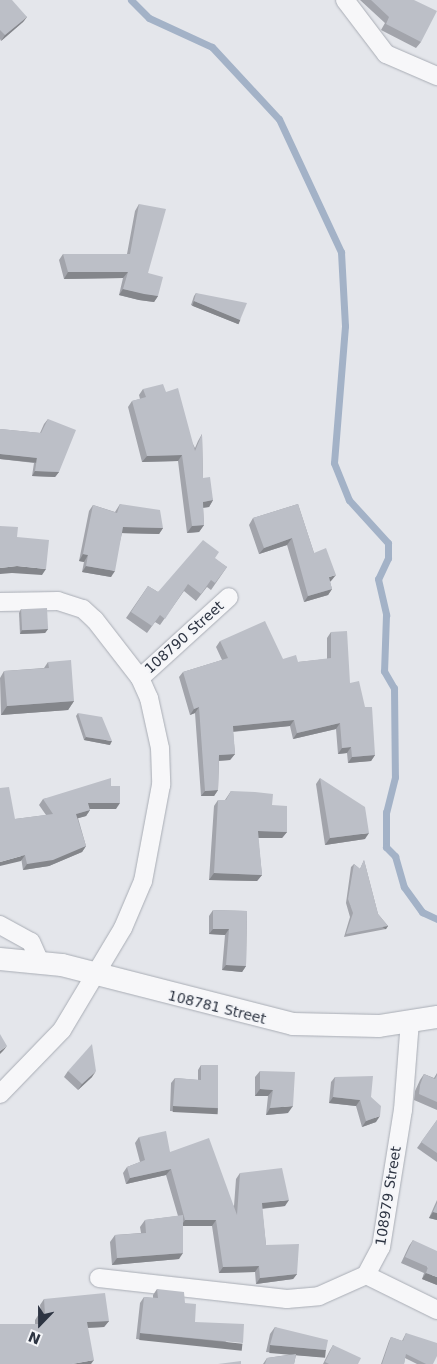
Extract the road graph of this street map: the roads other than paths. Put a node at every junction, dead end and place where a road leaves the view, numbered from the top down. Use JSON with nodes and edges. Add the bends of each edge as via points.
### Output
{"nodes":[{"id":1,"x":344,"y":0,"type":"edge"},
{"id":2,"x":437,"y":76,"type":"edge"},
{"id":3,"x":229,"y":597,"type":"dead end"},
{"id":4,"x":0,"y":602,"type":"edge"},
{"id":5,"x":140,"y":678,"type":"junction"},
{"id":6,"x":0,"y":925,"type":"edge"},
{"id":7,"x":0,"y":959,"type":"edge"},
{"id":8,"x":40,"y":962,"type":"junction"},
{"id":9,"x":98,"y":974,"type":"junction"},
{"id":10,"x":437,"y":1017,"type":"edge"},
{"id":11,"x":410,"y":1021,"type":"junction"},
{"id":12,"x":0,"y":1094,"type":"edge"},
{"id":13,"x":366,"y":1276,"type":"junction"},
{"id":14,"x":99,"y":1278,"type":"dead end"},
{"id":15,"x":437,"y":1310,"type":"edge"}],
"edges":[{"from":1,"to":2,"type":"street","via":[[386,54]]},
{"from":3,"to":5,"type":"street","name":"108790 Street"},
{"from":4,"to":5,"type":"street","name":"108790 Street","via":[[47,600],[84,609]]},
{"from":5,"to":9,"type":"street","name":"108790 Street","via":[[149,698],[160,748],[154,834],[143,881]]},
{"from":6,"to":8,"type":"street","via":[[31,942]]},
{"from":7,"to":8,"type":"street","name":"108781 Street"},
{"from":8,"to":9,"type":"street","name":"108781 Street"},
{"from":9,"to":11,"type":"street","name":"108781 Street","via":[[262,1019],[342,1026]]},
{"from":9,"to":12,"type":"street","name":"108790 Street","via":[[62,1030]]},
{"from":10,"to":11,"type":"street","name":"108781 Street"},
{"from":11,"to":13,"type":"street","name":"108979 Street","via":[[403,1110],[381,1247]]},
{"from":13,"to":14,"type":"street","via":[[319,1296],[288,1299]]},
{"from":13,"to":15,"type":"street"}]}
